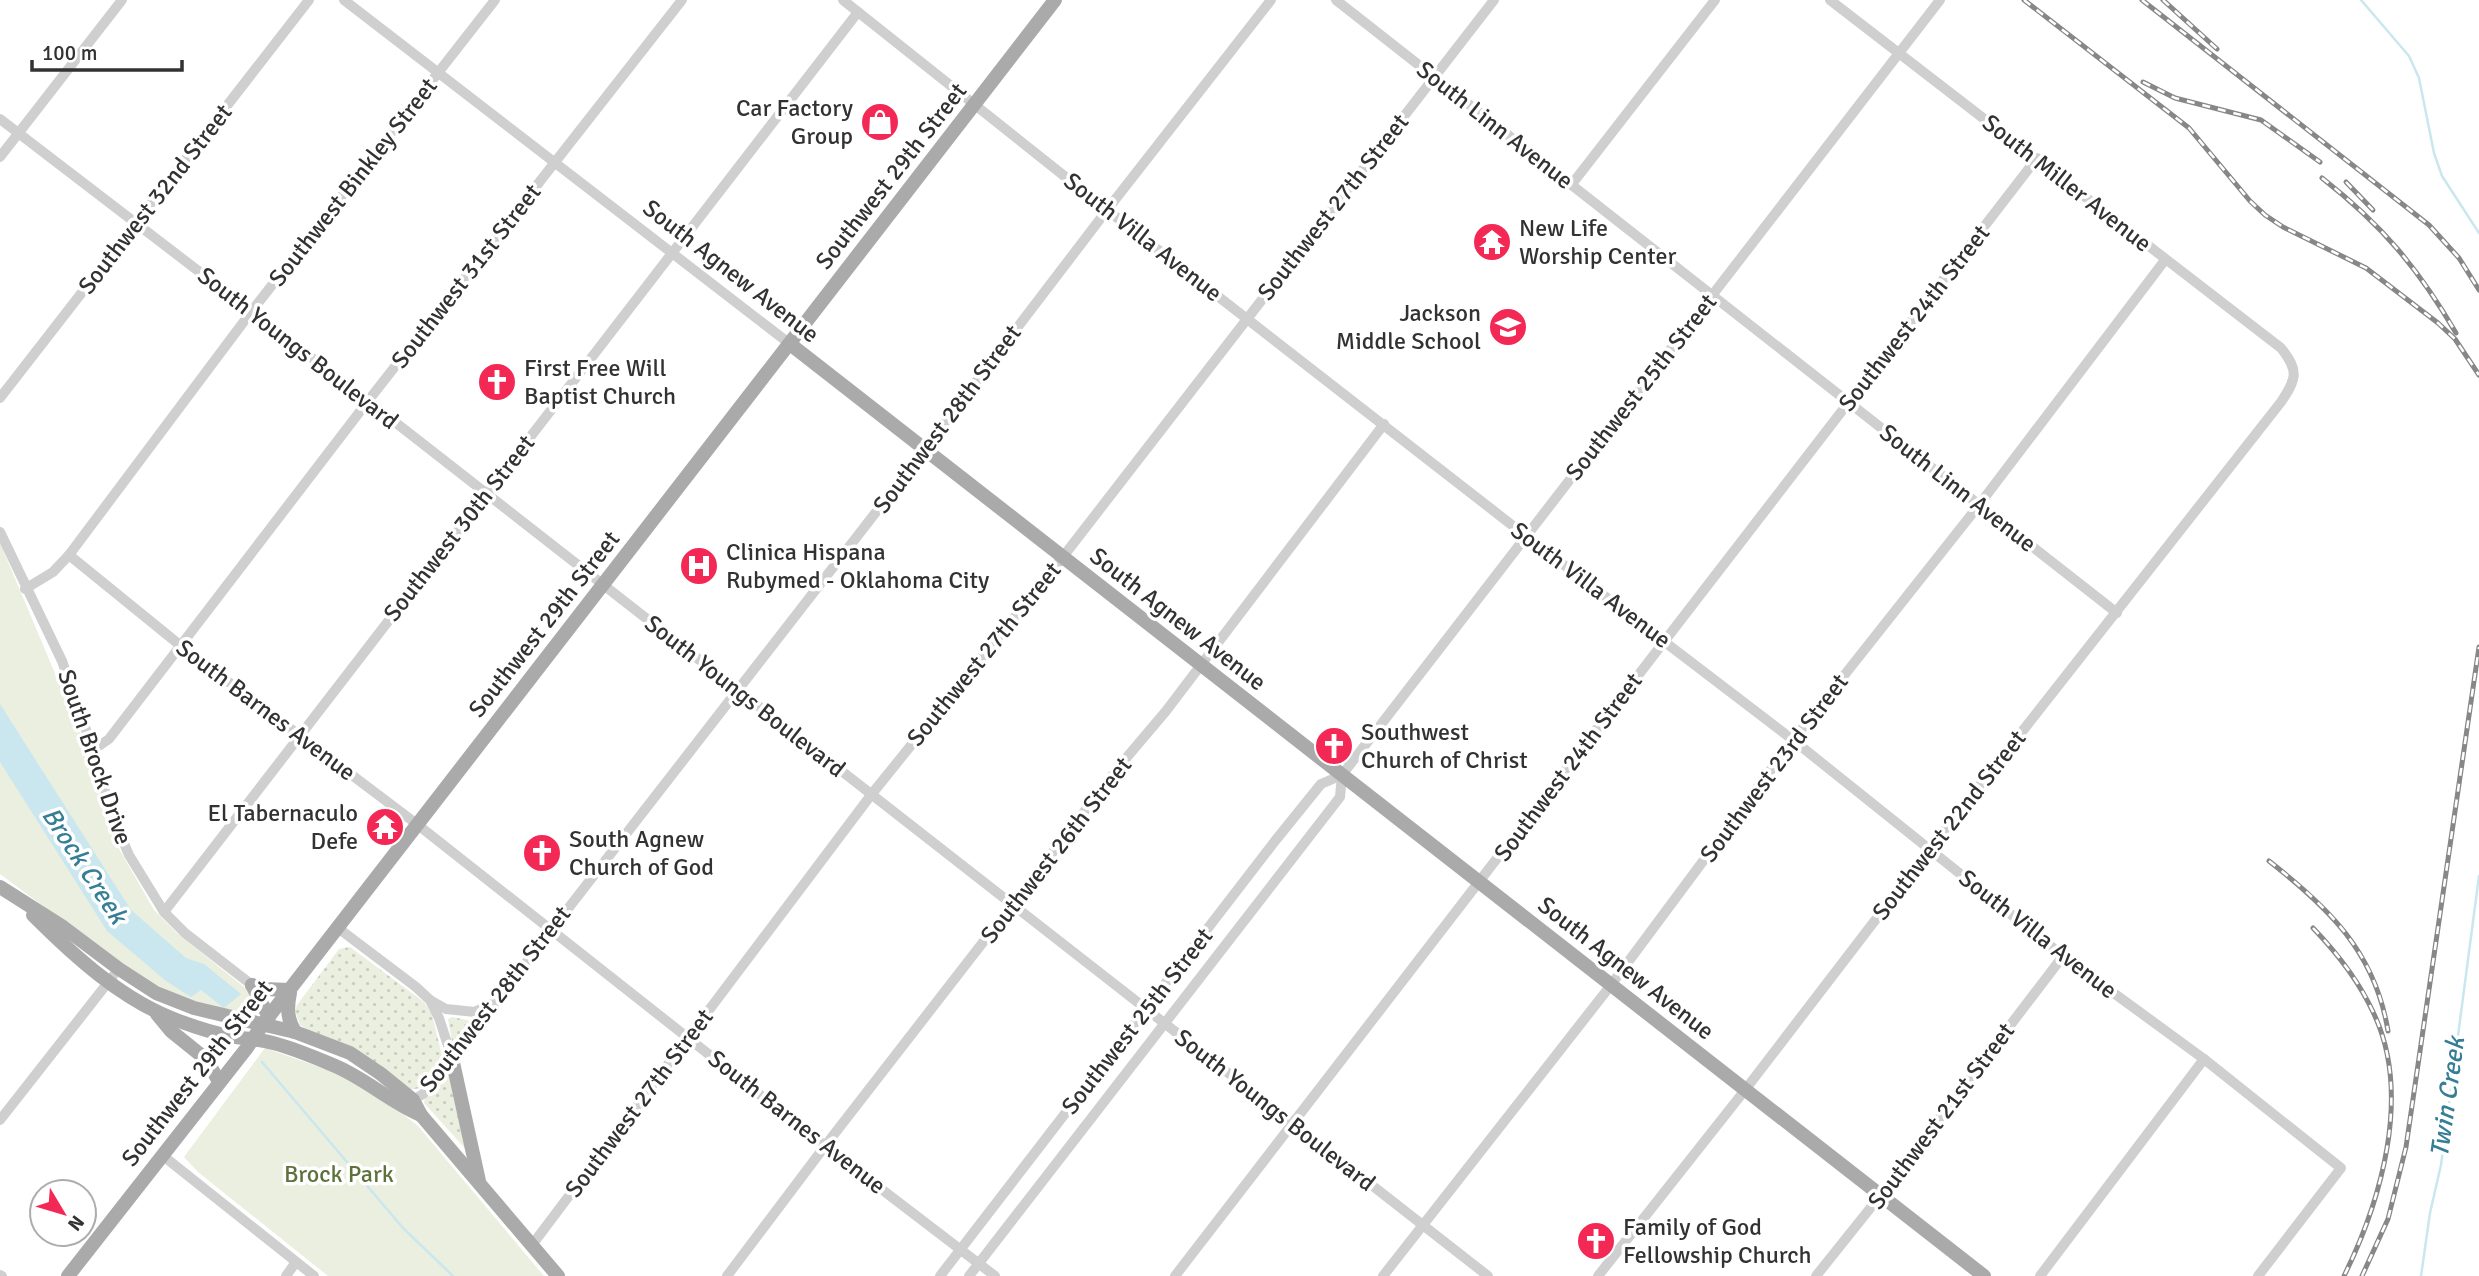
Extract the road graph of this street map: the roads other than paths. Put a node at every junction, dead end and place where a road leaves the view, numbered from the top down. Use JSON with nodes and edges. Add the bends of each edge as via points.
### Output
{"nodes":[{"id":1,"x":122,"y":0,"type":"edge"},
{"id":2,"x":309,"y":0,"type":"edge"},
{"id":3,"x":344,"y":0,"type":"edge"},
{"id":4,"x":495,"y":0,"type":"edge"},
{"id":5,"x":682,"y":0,"type":"edge"},
{"id":6,"x":843,"y":0,"type":"edge"},
{"id":7,"x":1055,"y":0,"type":"edge"},
{"id":8,"x":1271,"y":0,"type":"edge"},
{"id":9,"x":1336,"y":0,"type":"edge"},
{"id":10,"x":1494,"y":0,"type":"edge"},
{"id":11,"x":1715,"y":0,"type":"edge"},
{"id":12,"x":1830,"y":0,"type":"edge"},
{"id":13,"x":1940,"y":0,"type":"edge"},
{"id":14,"x":858,"y":12,"type":"junction"},
{"id":15,"x":1900,"y":52,"type":"junction"},
{"id":16,"x":439,"y":74,"type":"junction"},
{"id":17,"x":1435,"y":78,"type":"junction"},
{"id":18,"x":974,"y":105,"type":"junction"},
{"id":19,"x":0,"y":119,"type":"edge"},
{"id":20,"x":18,"y":133,"type":"junction"},
{"id":21,"x":0,"y":157,"type":"edge"},
{"id":22,"x":2037,"y":158,"type":"junction"},
{"id":23,"x":555,"y":163,"type":"junction"},
{"id":24,"x":1572,"y":184,"type":"junction"},
{"id":25,"x":1107,"y":210,"type":"junction"},
{"id":26,"x":136,"y":224,"type":"junction"},
{"id":27,"x":672,"y":254,"type":"junction"},
{"id":28,"x":2165,"y":260,"type":"junction"},
{"id":29,"x":1712,"y":294,"type":"junction"},
{"id":30,"x":251,"y":312,"type":"junction"},
{"id":31,"x":1247,"y":317,"type":"junction"},
{"id":32,"x":790,"y":344,"type":"junction"},
{"id":33,"x":2295,"y":372,"type":"joint"},
{"id":34,"x":0,"y":398,"type":"edge"},
{"id":35,"x":368,"y":401,"type":"junction"},
{"id":36,"x":1849,"y":403,"type":"junction"},
{"id":37,"x":1384,"y":424,"type":"junction"},
{"id":38,"x":924,"y":450,"type":"junction"},
{"id":39,"x":485,"y":493,"type":"junction"},
{"id":40,"x":1979,"y":505,"type":"junction"},
{"id":41,"x":0,"y":532,"type":"edge"},
{"id":42,"x":1526,"y":536,"type":"junction"},
{"id":43,"x":69,"y":555,"type":"junction"},
{"id":44,"x":1062,"y":558,"type":"junction"},
{"id":45,"x":604,"y":585,"type":"junction"},
{"id":46,"x":26,"y":589,"type":"junction"},
{"id":47,"x":2117,"y":613,"type":"junction"},
{"id":48,"x":1664,"y":639,"type":"junction"},
{"id":49,"x":181,"y":646,"type":"junction"},
{"id":50,"x":1200,"y":665,"type":"junction"},
{"id":51,"x":738,"y":690,"type":"junction"},
{"id":52,"x":300,"y":736,"type":"junction"},
{"id":53,"x":1793,"y":740,"type":"junction"},
{"id":54,"x":93,"y":750,"type":"junction"},
{"id":55,"x":1342,"y":775,"type":"junction"},
{"id":56,"x":871,"y":795,"type":"junction"},
{"id":57,"x":418,"y":825,"type":"junction"},
{"id":58,"x":1929,"y":849,"type":"junction"},
{"id":59,"x":1480,"y":884,"type":"junction"},
{"id":60,"x":0,"y":887,"type":"edge"},
{"id":61,"x":17,"y":899,"type":"junction"},
{"id":62,"x":1013,"y":905,"type":"junction"},
{"id":63,"x":164,"y":912,"type":"junction"},
{"id":64,"x":338,"y":928,"type":"junction"},
{"id":65,"x":551,"y":930,"type":"junction"},
{"id":66,"x":2063,"y":956,"type":"junction"},
{"id":67,"x":119,"y":969,"type":"junction"},
{"id":68,"x":108,"y":981,"type":"junction"},
{"id":69,"x":253,"y":985,"type":"junction"},
{"id":70,"x":1611,"y":985,"type":"junction"},
{"id":71,"x":290,"y":989,"type":"junction"},
{"id":72,"x":429,"y":1000,"type":"junction"},
{"id":73,"x":495,"y":1002,"type":"junction"},
{"id":74,"x":152,"y":1009,"type":"junction"},
{"id":75,"x":1146,"y":1009,"type":"junction"},
{"id":76,"x":266,"y":1020,"type":"junction"},
{"id":77,"x":1164,"y":1024,"type":"junction"},
{"id":78,"x":295,"y":1031,"type":"junction"},
{"id":79,"x":688,"y":1037,"type":"junction"},
{"id":80,"x":252,"y":1040,"type":"junction"},
{"id":81,"x":452,"y":1058,"type":"junction"},
{"id":82,"x":2204,"y":1059,"type":"junction"},
{"id":83,"x":219,"y":1082,"type":"junction"},
{"id":84,"x":1745,"y":1090,"type":"junction"},
{"id":85,"x":413,"y":1100,"type":"junction"},
{"id":86,"x":421,"y":1115,"type":"junction"},
{"id":87,"x":0,"y":1120,"type":"edge"},
{"id":88,"x":1293,"y":1123,"type":"junction"},
{"id":89,"x":825,"y":1146,"type":"junction"},
{"id":90,"x":162,"y":1155,"type":"junction"},
{"id":91,"x":480,"y":1182,"type":"junction"},
{"id":92,"x":1880,"y":1196,"type":"junction"},
{"id":93,"x":1422,"y":1225,"type":"junction"},
{"id":94,"x":532,"y":1245,"type":"junction"},
{"id":95,"x":961,"y":1249,"type":"junction"},
{"id":96,"x":296,"y":1262,"type":"junction"},
{"id":97,"x":979,"y":1263,"type":"junction"},
{"id":98,"x":68,"y":1276,"type":"edge"},
{"id":99,"x":286,"y":1276,"type":"edge"},
{"id":100,"x":314,"y":1276,"type":"edge"},
{"id":101,"x":558,"y":1276,"type":"edge"},
{"id":102,"x":727,"y":1276,"type":"edge"},
{"id":103,"x":940,"y":1276,"type":"edge"},
{"id":104,"x":968,"y":1276,"type":"edge"},
{"id":105,"x":995,"y":1276,"type":"edge"},
{"id":106,"x":1175,"y":1276,"type":"edge"},
{"id":107,"x":1383,"y":1276,"type":"edge"},
{"id":108,"x":1489,"y":1276,"type":"edge"},
{"id":109,"x":1598,"y":1276,"type":"edge"},
{"id":110,"x":1816,"y":1276,"type":"edge"},
{"id":111,"x":1984,"y":1276,"type":"edge"},
{"id":112,"x":2039,"y":1276,"type":"edge"},
{"id":113,"x":2258,"y":1276,"type":"edge"}],
"edges":[{"from":1,"to":20,"type":"street"},
{"from":2,"to":26,"type":"street","name":"Southwest 32nd Street"},
{"from":3,"to":16,"type":"street","name":"South Agnew Avenue"},
{"from":4,"to":16,"type":"street","name":"Southwest Binkley Street"},
{"from":5,"to":23,"type":"street","name":"Southwest 31st Street"},
{"from":6,"to":14,"type":"street","name":"South Villa Avenue"},
{"from":7,"to":18,"type":"main road","name":"Southwest 29th Street"},
{"from":8,"to":25,"type":"street","name":"Southwest 28th Street"},
{"from":9,"to":17,"type":"street","name":"South Linn Avenue"},
{"from":10,"to":17,"type":"street","name":"Southwest 27th Street"},
{"from":11,"to":24,"type":"street"},
{"from":12,"to":15,"type":"street","name":"South Miller Avenue"},
{"from":13,"to":15,"type":"street","name":"Southwest 25th Street"},
{"from":14,"to":18,"type":"street","name":"South Villa Avenue"},
{"from":14,"to":27,"type":"street","name":"Southwest 30th Street"},
{"from":15,"to":22,"type":"street","name":"South Miller Avenue"},
{"from":15,"to":29,"type":"street","name":"Southwest 25th Street"},
{"from":16,"to":23,"type":"street","name":"South Agnew Avenue"},
{"from":16,"to":30,"type":"street","name":"Southwest Binkley Street"},
{"from":17,"to":24,"type":"street","name":"South Linn Avenue"},
{"from":17,"to":31,"type":"street","name":"Southwest 27th Street"},
{"from":18,"to":25,"type":"street","name":"South Villa Avenue"},
{"from":18,"to":32,"type":"main road","name":"Southwest 29th Street"},
{"from":19,"to":20,"type":"street","name":"South Youngs Boulevard"},
{"from":20,"to":21,"type":"street"},
{"from":20,"to":26,"type":"street","name":"South Youngs Boulevard"},
{"from":22,"to":28,"type":"street","name":"South Miller Avenue"},
{"from":22,"to":36,"type":"street","name":"Southwest 24th Street"},
{"from":23,"to":27,"type":"street","name":"South Agnew Avenue"},
{"from":23,"to":35,"type":"street","name":"Southwest 31st Street"},
{"from":24,"to":29,"type":"street","name":"South Linn Avenue"},
{"from":25,"to":31,"type":"street","name":"South Villa Avenue"},
{"from":25,"to":38,"type":"street","name":"Southwest 28th Street"},
{"from":26,"to":30,"type":"street","name":"South Youngs Boulevard"},
{"from":26,"to":34,"type":"street","name":"Southwest 32nd Street"},
{"from":27,"to":32,"type":"street","name":"South Agnew Avenue"},
{"from":27,"to":39,"type":"street","name":"Southwest 30th Street"},
{"from":28,"to":33,"type":"street","name":"South Miller Avenue","via":[[2281,348]]},
{"from":28,"to":40,"type":"street","name":"Southwest 23rd Street"},
{"from":29,"to":36,"type":"street","name":"South Linn Avenue"},
{"from":29,"to":42,"type":"street","name":"Southwest 25th Street"},
{"from":30,"to":35,"type":"street","name":"South Youngs Boulevard"},
{"from":30,"to":43,"type":"street","name":"Southwest Binkley Street"},
{"from":31,"to":37,"type":"street","name":"South Villa Avenue"},
{"from":31,"to":44,"type":"street","name":"Southwest 27th Street"},
{"from":32,"to":38,"type":"main road","name":"South Agnew Avenue"},
{"from":32,"to":45,"type":"main road","name":"Southwest 29th Street"},
{"from":33,"to":47,"type":"street","name":"Southwest 22nd Street","via":[[2281,402]]},
{"from":35,"to":39,"type":"street","name":"South Youngs Boulevard"},
{"from":35,"to":49,"type":"street","name":"Southwest 31st Street"},
{"from":36,"to":40,"type":"street","name":"South Linn Avenue"},
{"from":36,"to":48,"type":"street","name":"Southwest 24th Street"},
{"from":37,"to":42,"type":"street","name":"South Villa Avenue"},
{"from":37,"to":50,"type":"street","name":"Southwest 26th Street"},
{"from":38,"to":44,"type":"main road","name":"South Agnew Avenue"},
{"from":38,"to":51,"type":"street","name":"Southwest 28th Street"},
{"from":39,"to":45,"type":"street","name":"South Youngs Boulevard"},
{"from":39,"to":52,"type":"street","name":"Southwest 30th Street"},
{"from":40,"to":47,"type":"street","name":"South Linn Avenue"},
{"from":40,"to":53,"type":"street","name":"Southwest 23rd Street"},
{"from":41,"to":46,"type":"street","name":"South Brock Drive"},
{"from":42,"to":48,"type":"street","name":"South Villa Avenue"},
{"from":42,"to":55,"type":"street","name":"Southwest 25th Street"},
{"from":43,"to":46,"type":"street","name":"Southwest Binkley Street"},
{"from":43,"to":49,"type":"street","name":"South Barnes Avenue"},
{"from":44,"to":50,"type":"main road","name":"South Agnew Avenue"},
{"from":44,"to":56,"type":"street","name":"Southwest 27th Street"},
{"from":45,"to":51,"type":"street","name":"South Youngs Boulevard"},
{"from":45,"to":57,"type":"main road","name":"Southwest 29th Street"},
{"from":46,"to":54,"type":"street","name":"South Brock Drive","via":[[62,661]]},
{"from":47,"to":58,"type":"street","name":"Southwest 22nd Street"},
{"from":48,"to":53,"type":"street","name":"South Villa Avenue"},
{"from":48,"to":59,"type":"street","name":"Southwest 24th Street"},
{"from":49,"to":52,"type":"street","name":"South Barnes Avenue"},
{"from":49,"to":54,"type":"street","name":"Southwest 31st Street","via":[[109,739]]},
{"from":50,"to":55,"type":"main road","name":"South Agnew Avenue"},
{"from":50,"to":62,"type":"street","name":"Southwest 26th Street"},
{"from":51,"to":56,"type":"street","name":"South Youngs Boulevard"},
{"from":51,"to":65,"type":"street","name":"Southwest 28th Street"},
{"from":52,"to":57,"type":"street","name":"South Barnes Avenue"},
{"from":52,"to":63,"type":"street","name":"Southwest 30th Street"},
{"from":53,"to":58,"type":"street","name":"South Villa Avenue"},
{"from":53,"to":70,"type":"street","name":"Southwest 23rd Street"},
{"from":54,"to":63,"type":"street","name":"South Brock Drive","via":[[129,855]]},
{"from":55,"to":59,"type":"main road","name":"South Agnew Avenue"},
{"from":55,"to":75,"type":"street","name":"Southwest 25th Street","via":[[1321,784]]},
{"from":55,"to":77,"type":"street","name":"Southwest 25th Street","via":[[1340,797]]},
{"from":56,"to":62,"type":"street","name":"South Youngs Boulevard"},
{"from":56,"to":79,"type":"street","name":"Southwest 27th Street"},
{"from":57,"to":64,"type":"main road","name":"Southwest 29th Street"},
{"from":57,"to":65,"type":"street","name":"South Barnes Avenue"},
{"from":58,"to":66,"type":"street","name":"South Villa Avenue"},
{"from":58,"to":84,"type":"street","name":"Southwest 22nd Street"},
{"from":59,"to":70,"type":"main road","name":"South Agnew Avenue"},
{"from":59,"to":88,"type":"street","name":"Southwest 24th Street"},
{"from":60,"to":61,"type":"main road"},
{"from":61,"to":67,"type":"main road"},
{"from":61,"to":68,"type":"main road"},
{"from":62,"to":75,"type":"street","name":"South Youngs Boulevard"},
{"from":62,"to":89,"type":"street","name":"Southwest 26th Street"},
{"from":63,"to":69,"type":"street","name":"South Brock Drive"},
{"from":64,"to":71,"type":"main road","name":"Southwest 29th Street"},
{"from":64,"to":72,"type":"street"},
{"from":65,"to":73,"type":"street","name":"Southwest 28th Street"},
{"from":65,"to":79,"type":"street","name":"South Barnes Avenue"},
{"from":66,"to":82,"type":"street","name":"South Villa Avenue"},
{"from":66,"to":92,"type":"street","name":"Southwest 21st Street"},
{"from":67,"to":68,"type":"street"},
{"from":67,"to":76,"type":"main road","via":[[178,1002],[216,1014]]},
{"from":68,"to":74,"type":"main road"},
{"from":68,"to":87,"type":"street"},
{"from":69,"to":71,"type":"main road"},
{"from":69,"to":76,"type":"main road"},
{"from":70,"to":84,"type":"main road","name":"South Agnew Avenue"},
{"from":70,"to":93,"type":"street","name":"Southwest 23rd Street"},
{"from":71,"to":76,"type":"main road","name":"Southwest 29th Street"},
{"from":71,"to":78,"type":"main road","via":[[287,1007]]},
{"from":72,"to":73,"type":"street","via":[[446,1009],[475,1012]]},
{"from":72,"to":81,"type":"street"},
{"from":73,"to":81,"type":"street","name":"Southwest 28th Street"},
{"from":74,"to":80,"type":"main road","via":[[190,1025]]},
{"from":74,"to":83,"type":"main road","via":[[206,1060]]},
{"from":75,"to":77,"type":"street","name":"South Youngs Boulevard"},
{"from":75,"to":95,"type":"street","name":"Southwest 25th Street"},
{"from":76,"to":78,"type":"main road"},
{"from":76,"to":80,"type":"main road","name":"Southwest 29th Street"},
{"from":77,"to":88,"type":"street","name":"South Youngs Boulevard"},
{"from":77,"to":97,"type":"street","name":"Southwest 25th Street"},
{"from":78,"to":85,"type":"main road","via":[[366,1062]]},
{"from":79,"to":89,"type":"street","name":"South Barnes Avenue"},
{"from":79,"to":94,"type":"street","name":"Southwest 27th Street"},
{"from":80,"to":83,"type":"main road","name":"Southwest 29th Street"},
{"from":80,"to":86,"type":"main road","via":[[336,1066]]},
{"from":81,"to":85,"type":"street","name":"Southwest 28th Street"},
{"from":81,"to":91,"type":"main road"},
{"from":82,"to":112,"type":"street"},
{"from":82,"to":113,"type":"street","name":"South Villa Avenue","via":[[2341,1168]]},
{"from":83,"to":90,"type":"main road","name":"Southwest 29th Street"},
{"from":84,"to":92,"type":"main road","name":"South Agnew Avenue"},
{"from":84,"to":109,"type":"street","name":"Southwest 22nd Street"},
{"from":85,"to":86,"type":"main road"},
{"from":86,"to":91,"type":"main road"},
{"from":88,"to":93,"type":"street","name":"South Youngs Boulevard"},
{"from":88,"to":106,"type":"street","name":"Southwest 24th Street"},
{"from":89,"to":95,"type":"street","name":"South Barnes Avenue"},
{"from":89,"to":102,"type":"street","name":"Southwest 26th Street"},
{"from":90,"to":96,"type":"street"},
{"from":90,"to":98,"type":"main road","name":"Southwest 29th Street"},
{"from":91,"to":94,"type":"main road"},
{"from":92,"to":110,"type":"street","name":"Southwest 21st Street"},
{"from":92,"to":111,"type":"main road","name":"South Agnew Avenue"},
{"from":93,"to":107,"type":"street","name":"Southwest 23rd Street"},
{"from":93,"to":108,"type":"street","name":"South Youngs Boulevard"},
{"from":94,"to":101,"type":"main road"},
{"from":95,"to":97,"type":"street","name":"South Barnes Avenue"},
{"from":95,"to":103,"type":"street","name":"Southwest 25th Street"},
{"from":96,"to":99,"type":"street"},
{"from":96,"to":100,"type":"street"},
{"from":97,"to":104,"type":"street","name":"Southwest 25th Street"},
{"from":97,"to":105,"type":"street","name":"South Barnes Avenue"}]}
